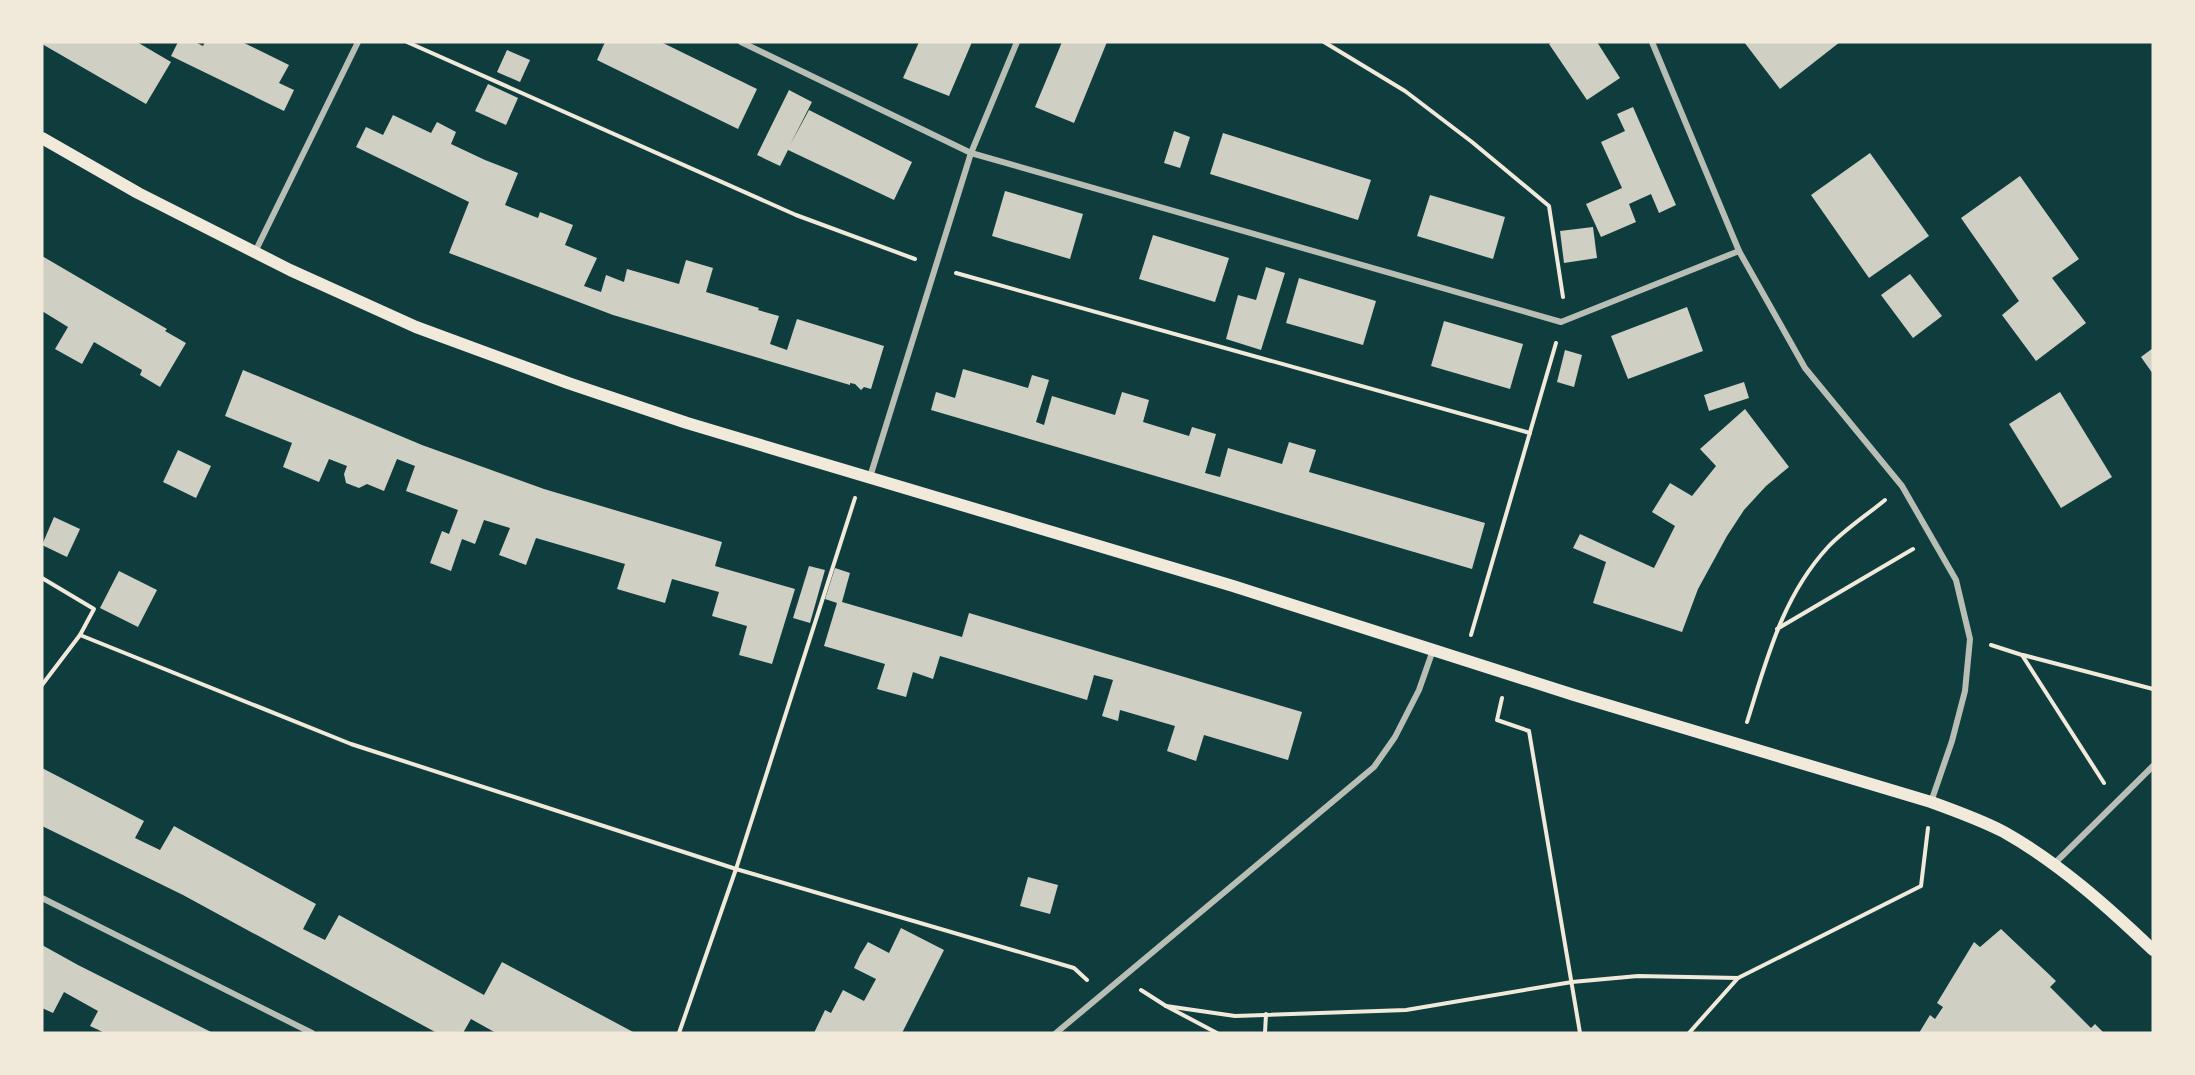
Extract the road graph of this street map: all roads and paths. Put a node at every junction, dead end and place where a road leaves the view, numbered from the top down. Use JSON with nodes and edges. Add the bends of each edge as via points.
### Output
{"nodes":[{"id":1,"x":358,"y":42,"type":"edge"},
{"id":2,"x":741,"y":42,"type":"edge"},
{"id":3,"x":1017,"y":42,"type":"edge"},
{"id":4,"x":1324,"y":42,"type":"edge"},
{"id":5,"x":1652,"y":42,"type":"edge"},
{"id":6,"x":42,"y":138,"type":"edge"},
{"id":7,"x":971,"y":153,"type":"junction"},
{"id":8,"x":1738,"y":251,"type":"junction"},
{"id":9,"x":255,"y":254,"type":"junction"},
{"id":10,"x":1562,"y":322,"type":"junction"},
{"id":11,"x":870,"y":477,"type":"junction"},
{"id":12,"x":1902,"y":486,"type":"junction"},
{"id":13,"x":1932,"y":537,"type":"junction"},
{"id":14,"x":42,"y":578,"type":"edge"},
{"id":15,"x":1776,"y":629,"type":"junction"},
{"id":16,"x":80,"y":635,"type":"junction"},
{"id":17,"x":1970,"y":639,"type":"junction"},
{"id":18,"x":1433,"y":650,"type":"junction"},
{"id":19,"x":2022,"y":655,"type":"junction"},
{"id":20,"x":1463,"y":660,"type":"junction"},
{"id":21,"x":1507,"y":674,"type":"junction"},
{"id":22,"x":42,"y":685,"type":"edge"},
{"id":23,"x":2153,"y":688,"type":"edge"},
{"id":24,"x":1740,"y":745,"type":"junction"},
{"id":25,"x":2153,"y":766,"type":"edge"},
{"id":26,"x":1931,"y":802,"type":"junction"},
{"id":27,"x":2116,"y":803,"type":"junction"},
{"id":28,"x":2054,"y":864,"type":"junction"},
{"id":29,"x":736,"y":869,"type":"junction"},
{"id":30,"x":42,"y":898,"type":"edge"},
{"id":31,"x":2153,"y":950,"type":"edge"},
{"id":32,"x":1738,"y":978,"type":"junction"},
{"id":33,"x":1123,"y":979,"type":"junction"},
{"id":34,"x":1572,"y":982,"type":"junction"},
{"id":35,"x":1103,"y":995,"type":"junction"},
{"id":36,"x":1166,"y":1006,"type":"junction"},
{"id":37,"x":1266,"y":1014,"type":"junction"},
{"id":38,"x":312,"y":1033,"type":"edge"},
{"id":39,"x":679,"y":1033,"type":"edge"},
{"id":40,"x":1056,"y":1033,"type":"edge"},
{"id":41,"x":1217,"y":1033,"type":"edge"},
{"id":42,"x":1265,"y":1033,"type":"edge"},
{"id":43,"x":1580,"y":1033,"type":"edge"},
{"id":44,"x":1689,"y":1033,"type":"edge"}],
"edges":[{"from":1,"to":9,"type":"street"},
{"from":2,"to":7,"type":"street"},
{"from":3,"to":7,"type":"street"},
{"from":4,"to":10,"type":"path","via":[[1405,91],[1549,206],[1564,303]]},
{"from":5,"to":8,"type":"street"},
{"from":6,"to":9,"type":"main road"},
{"from":7,"to":10,"type":"street"},
{"from":7,"to":11,"type":"street"},
{"from":8,"to":10,"type":"street"},
{"from":8,"to":12,"type":"street","via":[[1805,368]]},
{"from":9,"to":11,"type":"main road","via":[[384,314],[510,363],[676,419]]},
{"from":10,"to":20,"type":"path"},
{"from":11,"to":18,"type":"main road"},
{"from":11,"to":29,"type":"path","via":[[858,486]]},
{"from":12,"to":13,"type":"street"},
{"from":12,"to":15,"type":"path","via":[[1829,546],[1802,579]]},
{"from":13,"to":15,"type":"path"},
{"from":13,"to":17,"type":"street","via":[[1956,580]]},
{"from":14,"to":16,"type":"path","via":[[94,609]]},
{"from":15,"to":24,"type":"path"},
{"from":16,"to":22,"type":"path"},
{"from":16,"to":29,"type":"path","via":[[351,744]]},
{"from":17,"to":19,"type":"path"},
{"from":17,"to":26,"type":"street","via":[[1965,691]]},
{"from":18,"to":20,"type":"main road"},
{"from":18,"to":33,"type":"street","via":[[1419,690],[1374,767]]},
{"from":19,"to":23,"type":"path"},
{"from":19,"to":27,"type":"path"},
{"from":20,"to":21,"type":"main road"},
{"from":21,"to":24,"type":"main road"},
{"from":21,"to":34,"type":"path","via":[[1497,720],[1528,731]]},
{"from":24,"to":26,"type":"main road"},
{"from":25,"to":27,"type":"street"},
{"from":26,"to":28,"type":"main road","via":[[2002,831]]},
{"from":26,"to":32,"type":"path","via":[[1921,886]]},
{"from":27,"to":28,"type":"street"},
{"from":28,"to":31,"type":"main road"},
{"from":29,"to":35,"type":"path","via":[[1074,968]]},
{"from":29,"to":39,"type":"path"},
{"from":30,"to":38,"type":"street"},
{"from":32,"to":34,"type":"path","via":[[1638,976]]},
{"from":32,"to":44,"type":"path"},
{"from":33,"to":35,"type":"street"},
{"from":33,"to":36,"type":"path"},
{"from":34,"to":37,"type":"path","via":[[1406,1010]]},
{"from":34,"to":43,"type":"path"},
{"from":35,"to":40,"type":"street"},
{"from":36,"to":37,"type":"path","via":[[1235,1016]]},
{"from":36,"to":41,"type":"path"},
{"from":37,"to":42,"type":"path"}]}
